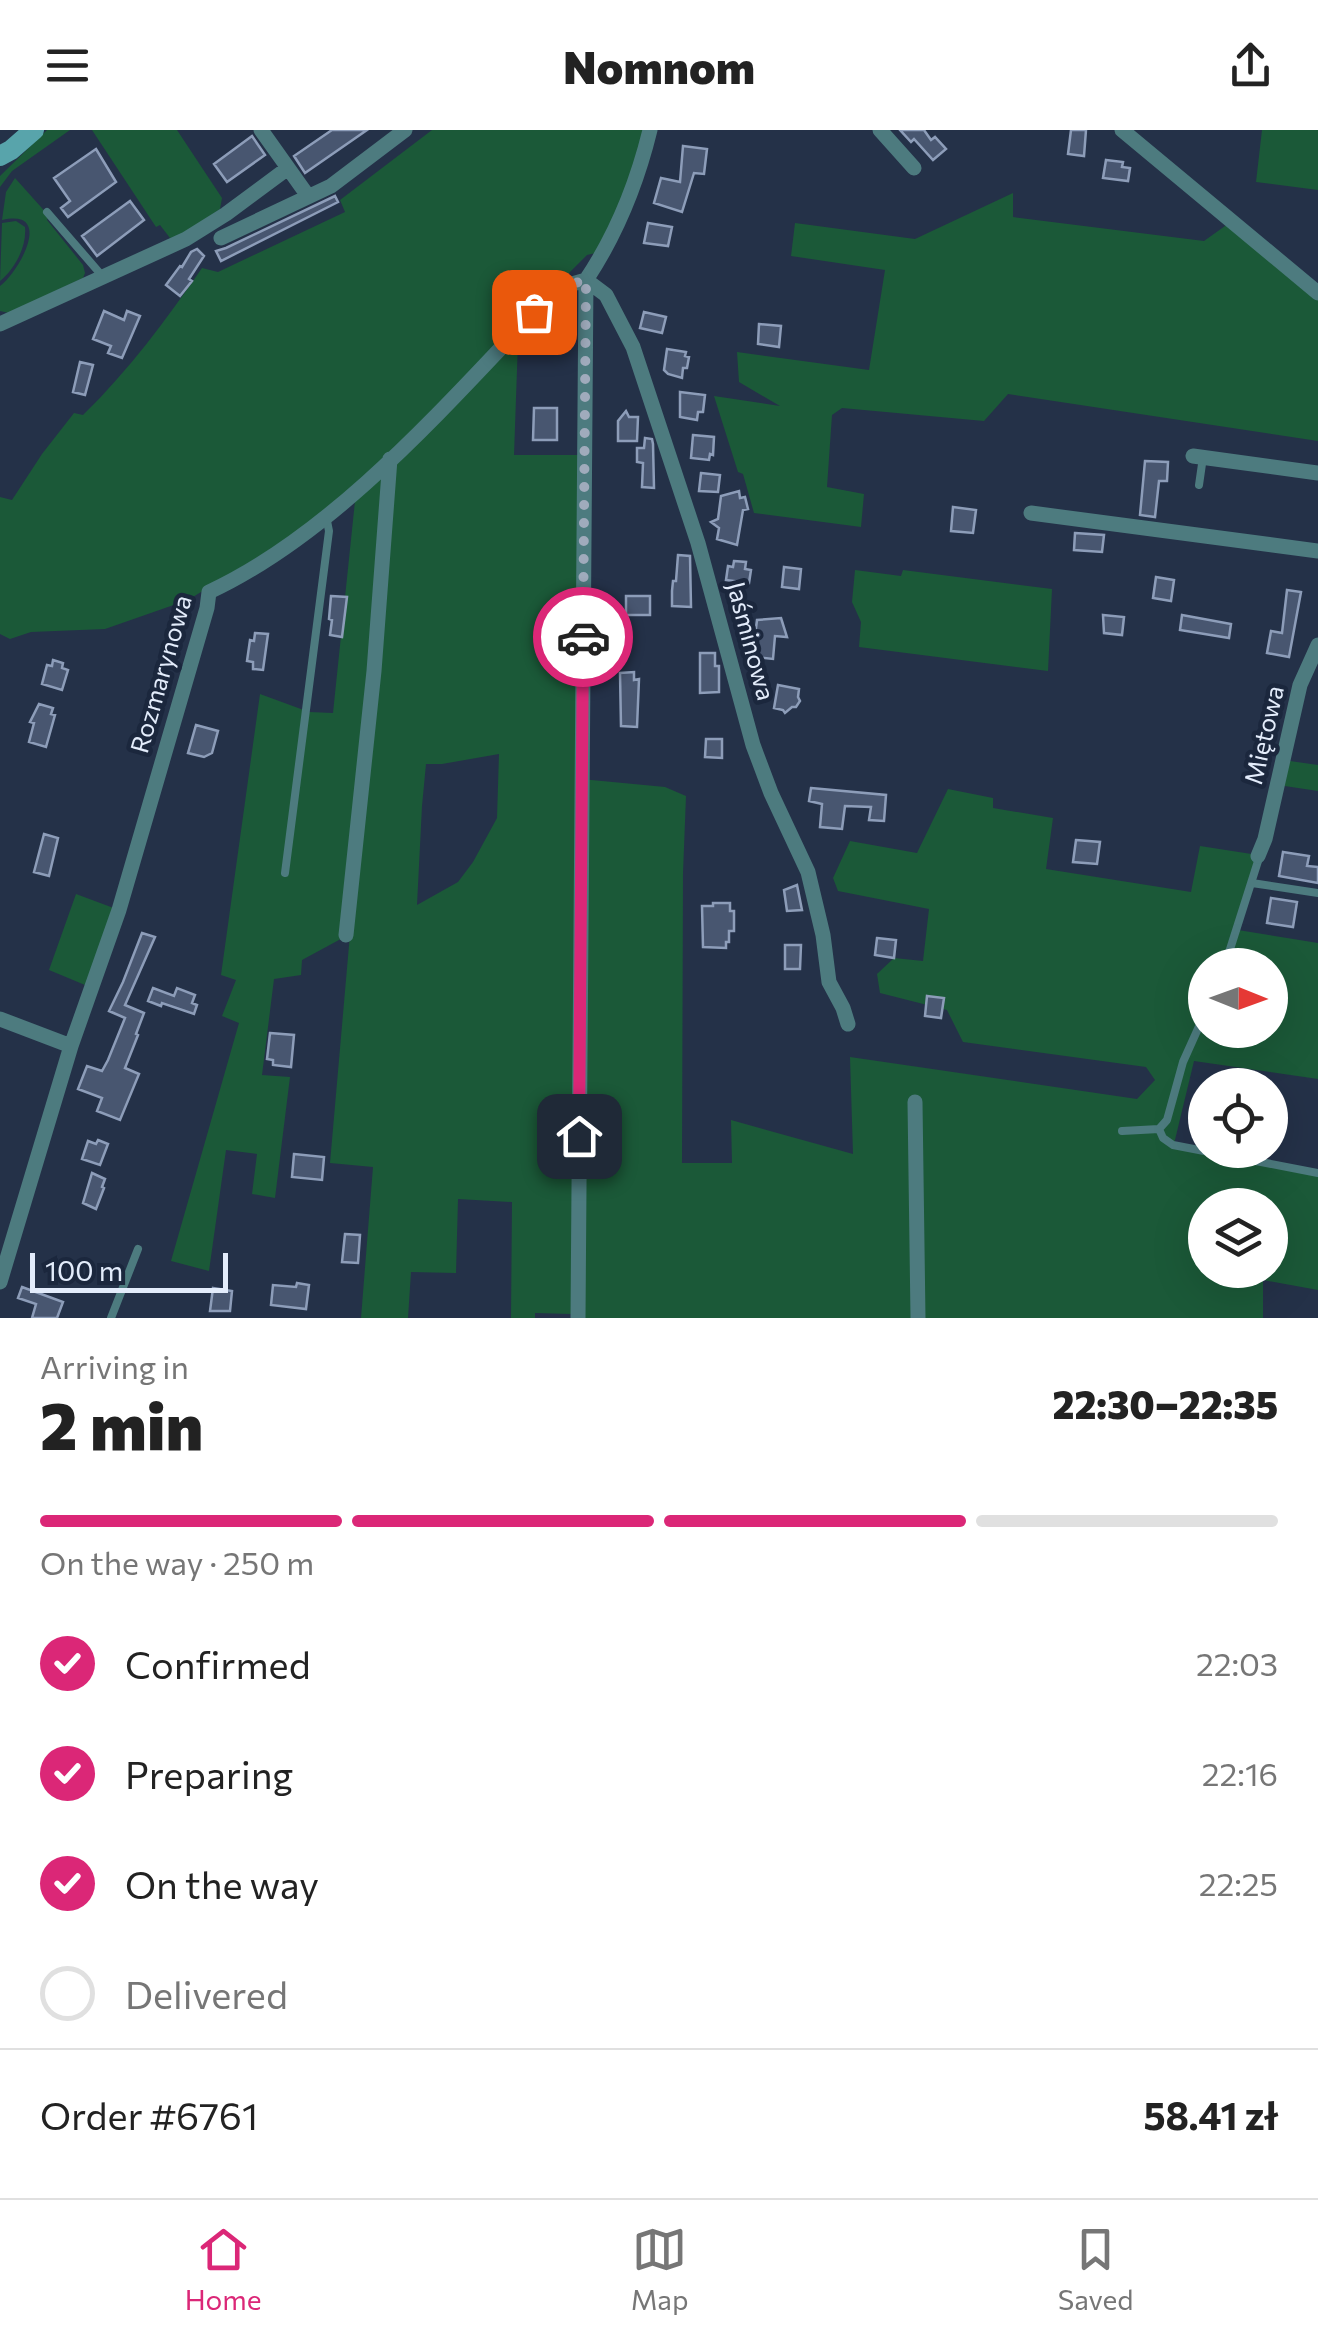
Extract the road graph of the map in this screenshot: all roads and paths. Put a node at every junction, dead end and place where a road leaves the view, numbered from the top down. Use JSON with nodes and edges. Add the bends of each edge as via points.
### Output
{"nodes":[{"id":1,"x":34,"y":130,"type":"edge"},
{"id":2,"x":261,"y":130,"type":"edge"},
{"id":3,"x":404,"y":130,"type":"edge"},
{"id":4,"x":650,"y":130,"type":"edge"},
{"id":5,"x":880,"y":130,"type":"edge"},
{"id":6,"x":1122,"y":130,"type":"edge"},
{"id":7,"x":4,"y":158,"type":"edge"},
{"id":8,"x":288,"y":168,"type":"junction"},
{"id":9,"x":914,"y":168,"type":"dead end"},
{"id":10,"x":308,"y":196,"type":"junction"},
{"id":11,"x":48,"y":212,"type":"dead end"},
{"id":12,"x":220,"y":238,"type":"dead end"},
{"id":13,"x":104,"y":278,"type":"junction"},
{"id":14,"x":586,"y":280,"type":"junction"},
{"id":15,"x":1318,"y":294,"type":"edge"},
{"id":16,"x":0,"y":324,"type":"edge"},
{"id":17,"x":1198,"y":456,"type":"joint"},
{"id":18,"x":390,"y":459,"type":"junction"},
{"id":19,"x":1318,"y":473,"type":"edge"},
{"id":20,"x":1199,"y":485,"type":"dead end"},
{"id":21,"x":1032,"y":513,"type":"dead end"},
{"id":22,"x":326,"y":516,"type":"junction"},
{"id":23,"x":1318,"y":551,"type":"edge"},
{"id":24,"x":1318,"y":644,"type":"edge"},
{"id":25,"x":1265,"y":839,"type":"junction"},
{"id":26,"x":1258,"y":856,"type":"dead end"},
{"id":27,"x":285,"y":872,"type":"dead end"},
{"id":28,"x":1252,"y":883,"type":"junction"},
{"id":29,"x":1318,"y":893,"type":"edge"},
{"id":30,"x":346,"y":935,"type":"dead end"},
{"id":31,"x":1231,"y":948,"type":"edge"},
{"id":32,"x":0,"y":1018,"type":"edge"},
{"id":33,"x":848,"y":1024,"type":"dead end"},
{"id":34,"x":71,"y":1046,"type":"junction"},
{"id":35,"x":1189,"y":1048,"type":"edge"},
{"id":36,"x":916,"y":1102,"type":"dead end"},
{"id":37,"x":1159,"y":1129,"type":"junction"},
{"id":38,"x":1122,"y":1131,"type":"dead end"},
{"id":39,"x":1318,"y":1172,"type":"edge"},
{"id":40,"x":138,"y":1249,"type":"dead end"},
{"id":41,"x":0,"y":1282,"type":"edge"},
{"id":42,"x":111,"y":1318,"type":"edge"},
{"id":43,"x":578,"y":1318,"type":"edge"},
{"id":44,"x":918,"y":1318,"type":"edge"}],
"edges":[{"from":1,"to":7,"type":"main road"},
{"from":2,"to":8,"type":"street"},
{"from":3,"to":10,"type":"street"},
{"from":4,"to":14,"type":"street","via":[[631,191]]},
{"from":5,"to":9,"type":"street"},
{"from":6,"to":15,"type":"street"},
{"from":8,"to":10,"type":"street"},
{"from":8,"to":13,"type":"street","via":[[186,240]]},
{"from":10,"to":12,"type":"street"},
{"from":11,"to":13,"type":"lane"},
{"from":13,"to":16,"type":"street"},
{"from":14,"to":18,"type":"street","name":"Rozmarynowa","via":[[558,288]]},
{"from":14,"to":33,"type":"street","name":"Jaśminowa","via":[[606,296],[632,347],[698,543],[754,745],[808,872],[830,982]]},
{"from":14,"to":43,"type":"street"},
{"from":17,"to":19,"type":"street"},
{"from":17,"to":20,"type":"lane"},
{"from":18,"to":22,"type":"street","name":"Rozmarynowa"},
{"from":18,"to":30,"type":"street"},
{"from":21,"to":23,"type":"street"},
{"from":22,"to":27,"type":"lane"},
{"from":22,"to":34,"type":"street","name":"Rozmarynowa","via":[[209,592],[134,859]]},
{"from":24,"to":25,"type":"street","name":"Miętowa","via":[[1300,685]]},
{"from":25,"to":26,"type":"street","name":"Miętowa"},
{"from":25,"to":28,"type":"lane","name":"Miętowa"},
{"from":28,"to":29,"type":"lane"},
{"from":28,"to":31,"type":"lane","name":"Miętowa"},
{"from":32,"to":34,"type":"street"},
{"from":34,"to":41,"type":"street","name":"Rozmarynowa"},
{"from":35,"to":37,"type":"lane"},
{"from":36,"to":44,"type":"street"},
{"from":37,"to":38,"type":"lane"},
{"from":37,"to":39,"type":"lane","via":[[1174,1145]]},
{"from":40,"to":42,"type":"lane"}]}
